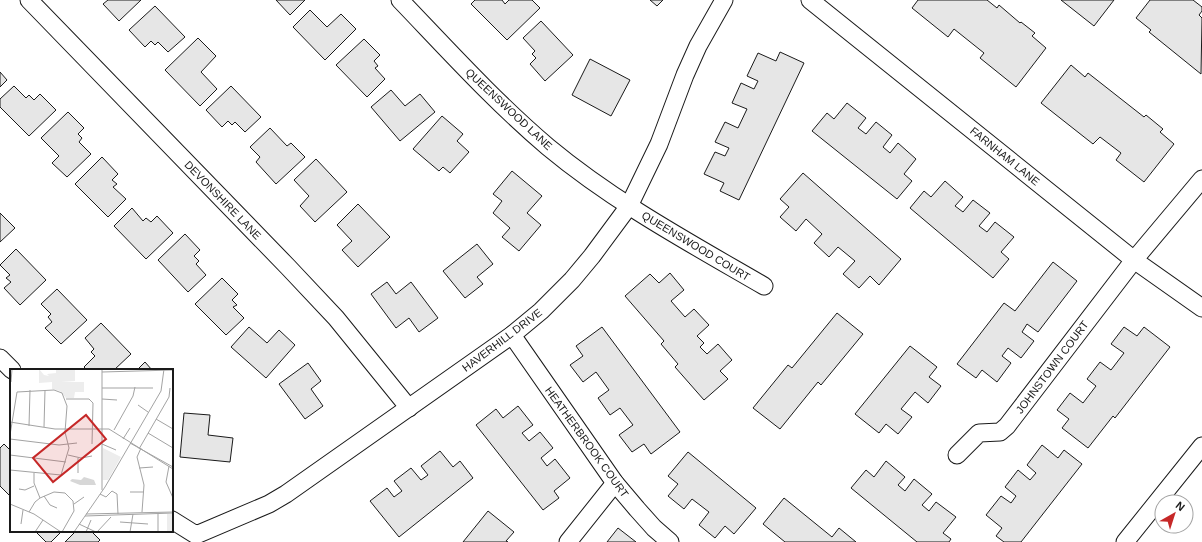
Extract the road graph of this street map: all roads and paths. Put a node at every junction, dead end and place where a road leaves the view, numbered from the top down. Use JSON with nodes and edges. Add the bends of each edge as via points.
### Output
{"nodes":[{"id":1,"x":29,"y":0,"type":"edge"},
{"id":2,"x":400,"y":0,"type":"edge"},
{"id":3,"x":724,"y":0,"type":"edge"},
{"id":4,"x":810,"y":0,"type":"edge"},
{"id":5,"x":1202,"y":179,"type":"edge"},
{"id":6,"x":629,"y":206,"type":"junction"},
{"id":7,"x":1134,"y":260,"type":"junction"},
{"id":8,"x":764,"y":286,"type":"dead end"},
{"id":9,"x":1202,"y":308,"type":"edge"},
{"id":10,"x":512,"y":335,"type":"junction"},
{"id":11,"x":0,"y":358,"type":"edge"},
{"id":12,"x":11,"y":369,"type":"edge"},
{"id":13,"x":408,"y":408,"type":"junction"},
{"id":14,"x":1202,"y":446,"type":"edge"},
{"id":15,"x":957,"y":455,"type":"dead end"},
{"id":16,"x":615,"y":483,"type":"junction"},
{"id":17,"x":173,"y":521,"type":"edge"},
{"id":18,"x":568,"y":542,"type":"edge"},
{"id":19,"x":670,"y":542,"type":"edge"},
{"id":20,"x":1125,"y":542,"type":"edge"}],
"edges":[{"from":1,"to":13,"type":"street","name":"DEVONSHIRE LANE","via":[[331,312]]},
{"from":2,"to":6,"type":"street","name":"QUEENSWOOD LANE","via":[[537,137]]},
{"from":3,"to":6,"type":"street","name":"HAVERHILL DRIVE","via":[[698,46],[659,144]]},
{"from":4,"to":7,"type":"street","name":"FARNHAM LANE"},
{"from":5,"to":7,"type":"street","name":"JOHNSTOWN COURT"},
{"from":6,"to":8,"type":"street","name":"QUEENSWOOD COURT"},
{"from":6,"to":10,"type":"street","name":"HAVERHILL DRIVE","via":[[572,280]]},
{"from":7,"to":9,"type":"street","name":"FARNHAM LANE"},
{"from":7,"to":15,"type":"street","name":"JOHNSTOWN COURT","via":[[1008,426],[1000,432],[979,433]]},
{"from":10,"to":13,"type":"street","name":"HAVERHILL DRIVE"},
{"from":10,"to":16,"type":"street","name":"HEATHERBROOK COURT"},
{"from":11,"to":12,"type":"street"},
{"from":13,"to":17,"type":"street","name":"HAVERHILL DRIVE","via":[[269,504],[196,535]]},
{"from":14,"to":20,"type":"street"},
{"from":16,"to":18,"type":"street"},
{"from":16,"to":19,"type":"street","name":"HEATHERBROOK COURT","via":[[636,510]]}]}
